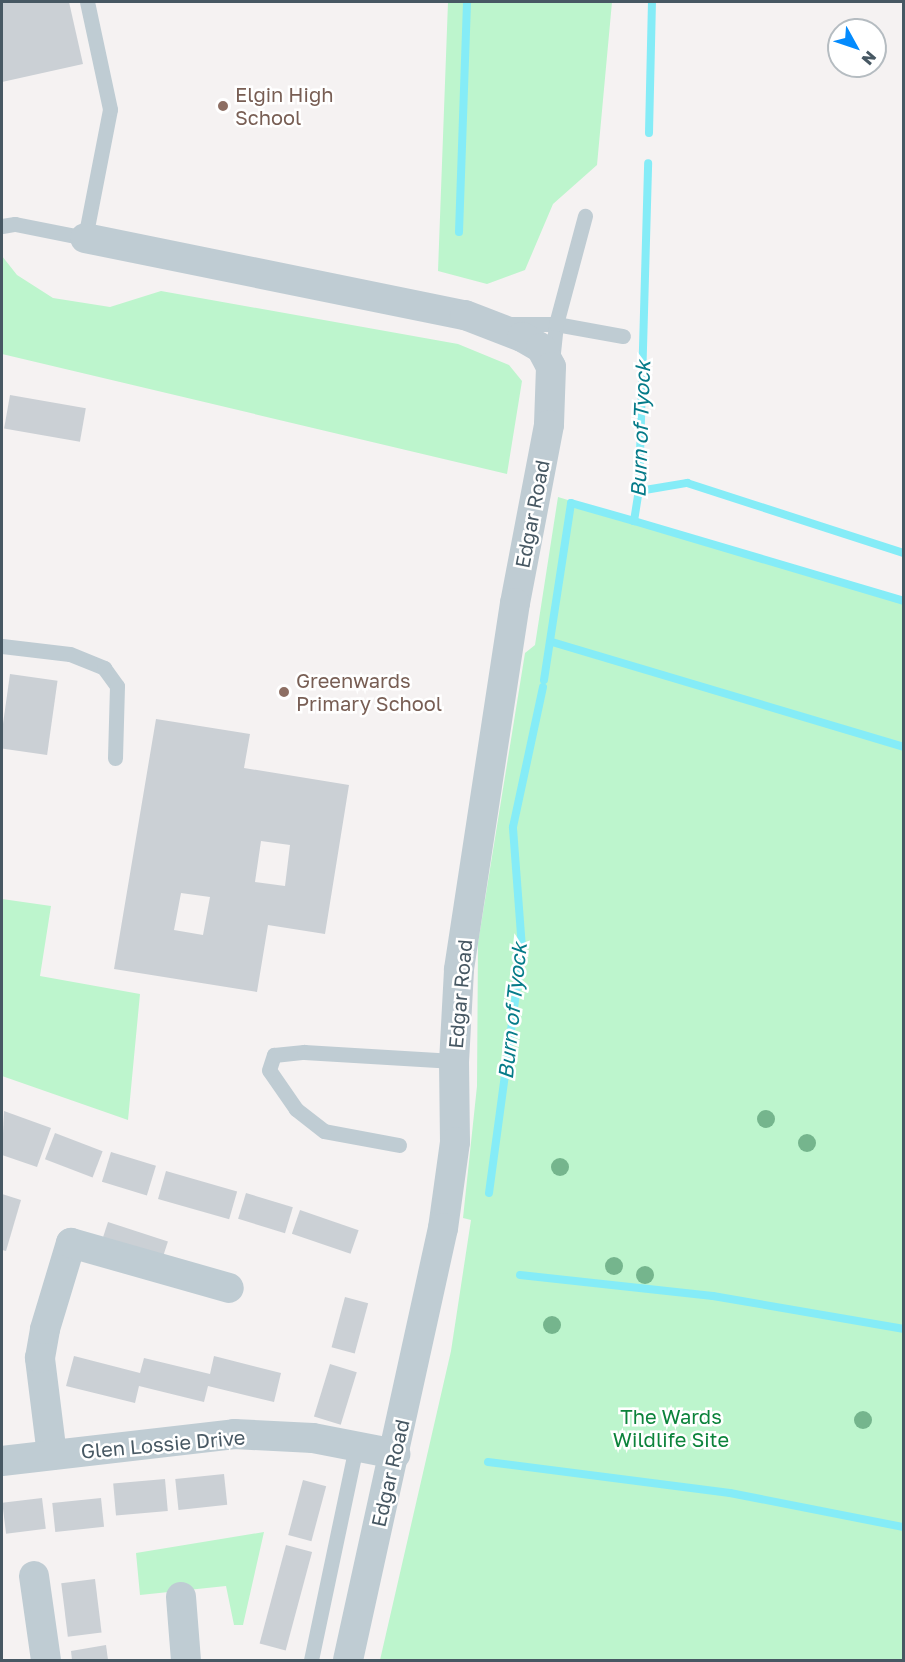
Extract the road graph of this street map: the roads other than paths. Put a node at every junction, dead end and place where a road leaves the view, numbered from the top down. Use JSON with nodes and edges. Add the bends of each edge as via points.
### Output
{"nodes":[{"id":1,"x":87,"y":2,"type":"edge"},
{"id":2,"x":585,"y":216,"type":"dead end"},
{"id":3,"x":2,"y":226,"type":"edge"},
{"id":4,"x":85,"y":238,"type":"junction"},
{"id":5,"x":494,"y":323,"type":"junction"},
{"id":6,"x":556,"y":324,"type":"junction"},
{"id":7,"x":623,"y":336,"type":"dead end"},
{"id":8,"x":552,"y":367,"type":"junction"},
{"id":9,"x":2,"y":646,"type":"edge"},
{"id":10,"x":116,"y":758,"type":"dead end"},
{"id":11,"x":454,"y":1061,"type":"junction"},
{"id":12,"x":399,"y":1144,"type":"dead end"},
{"id":13,"x":229,"y":1288,"type":"dead end"},
{"id":14,"x":356,"y":1446,"type":"junction"},
{"id":15,"x":395,"y":1454,"type":"junction"},
{"id":16,"x":52,"y":1455,"type":"junction"},
{"id":17,"x":2,"y":1461,"type":"edge"},
{"id":18,"x":34,"y":1576,"type":"dead end"},
{"id":19,"x":181,"y":1597,"type":"dead end"},
{"id":20,"x":46,"y":1660,"type":"edge"},
{"id":21,"x":186,"y":1660,"type":"edge"},
{"id":22,"x":311,"y":1660,"type":"edge"},
{"id":23,"x":348,"y":1660,"type":"edge"}],
"edges":[{"from":1,"to":4,"type":"lane","via":[[110,109]]},
{"from":2,"to":6,"type":"lane"},
{"from":3,"to":4,"type":"lane","via":[[15,224]]},
{"from":4,"to":5,"type":"street"},
{"from":5,"to":6,"type":"lane"},
{"from":5,"to":8,"type":"street","via":[[541,348]]},
{"from":6,"to":7,"type":"lane"},
{"from":6,"to":8,"type":"lane"},
{"from":8,"to":11,"type":"street","name":"Edgar Road","via":[[549,425],[515,603],[459,970]]},
{"from":9,"to":10,"type":"lane","via":[[70,654],[104,668],[117,686]]},
{"from":11,"to":12,"type":"lane","via":[[304,1052],[274,1055],[269,1070],[296,1109],[324,1131]]},
{"from":11,"to":15,"type":"street","name":"Edgar Road","via":[[455,1142],[444,1228]]},
{"from":13,"to":16,"type":"street","via":[[71,1243],[40,1358]]},
{"from":14,"to":15,"type":"street","name":"Glen Lossie Drive"},
{"from":14,"to":16,"type":"street","name":"Glen Lossie Drive","via":[[313,1438],[234,1434]]},
{"from":14,"to":22,"type":"lane"},
{"from":15,"to":23,"type":"street","name":"Edgar Road"},
{"from":16,"to":17,"type":"street","name":"Glen Lossie Drive"},
{"from":18,"to":20,"type":"street"},
{"from":19,"to":21,"type":"street"}]}
